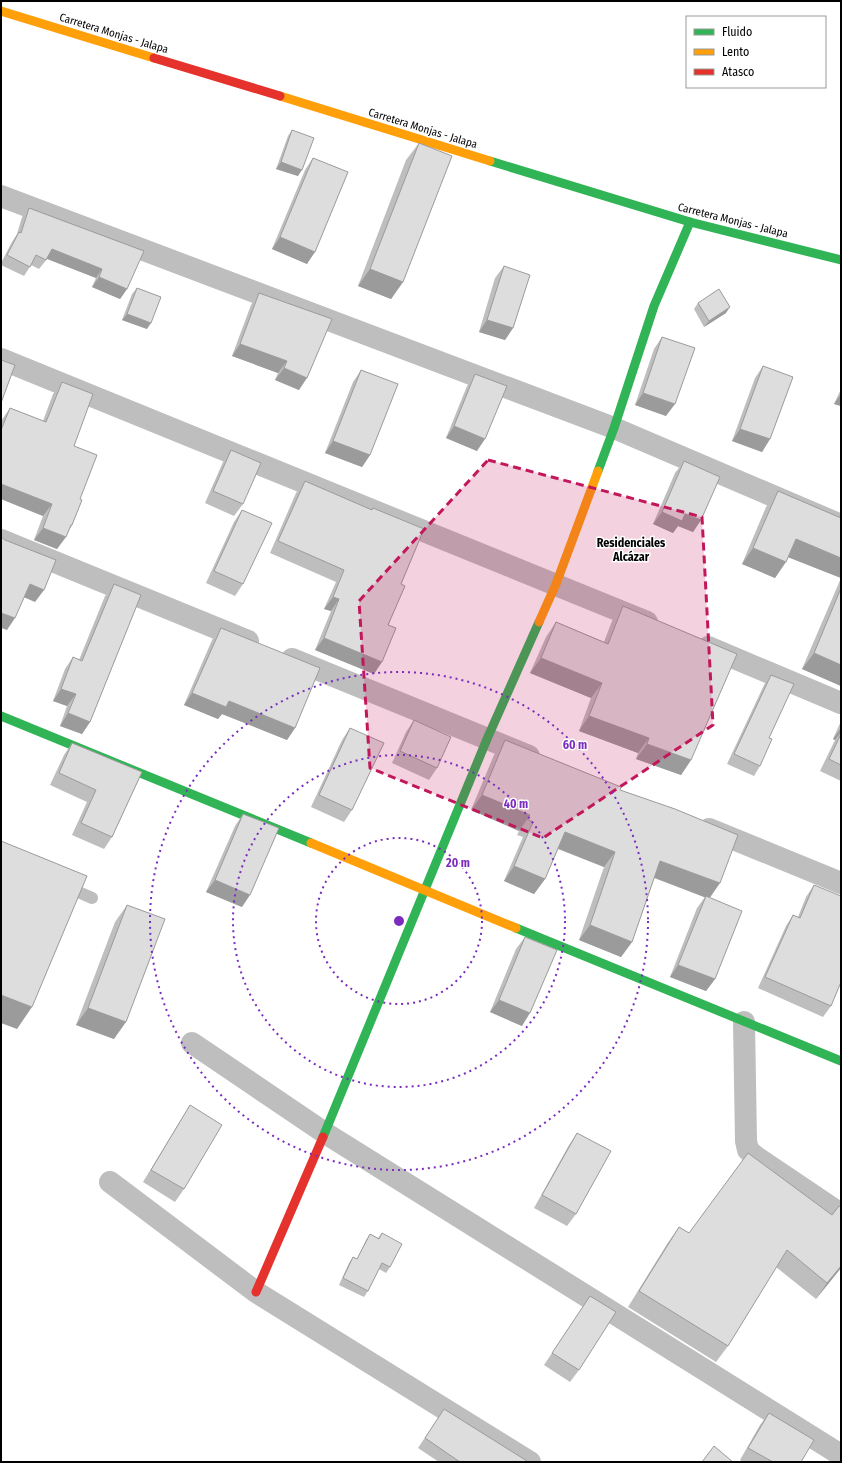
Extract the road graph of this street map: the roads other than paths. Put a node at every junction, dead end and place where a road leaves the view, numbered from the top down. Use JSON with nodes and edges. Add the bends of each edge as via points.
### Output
{"nodes":[{"id":1,"x":1,"y":11,"type":"edge"},
{"id":2,"x":1,"y":196,"type":"edge"},
{"id":3,"x":690,"y":222,"type":"junction"},
{"id":4,"x":841,"y":260,"type":"edge"},
{"id":5,"x":1,"y":359,"type":"edge"},
{"id":6,"x":614,"y":428,"type":"junction"},
{"id":7,"x":841,"y":525,"type":"edge"},
{"id":8,"x":1,"y":540,"type":"edge"},
{"id":9,"x":556,"y":584,"type":"junction"},
{"id":10,"x":665,"y":630,"type":"edge"},
{"id":11,"x":687,"y":639,"type":"edge"},
{"id":12,"x":841,"y":703,"type":"edge"},
{"id":13,"x":1,"y":716,"type":"edge"},
{"id":14,"x":487,"y":739,"type":"junction"},
{"id":15,"x":546,"y":763,"type":"edge"},
{"id":16,"x":694,"y":823,"type":"edge"},
{"id":17,"x":57,"y":883,"type":"edge"},
{"id":18,"x":841,"y":883,"type":"edge"},
{"id":19,"x":426,"y":890,"type":"junction"},
{"id":20,"x":92,"y":898,"type":"dead end"},
{"id":21,"x":744,"y":1022,"type":"junction"},
{"id":22,"x":192,"y":1043,"type":"dead end"},
{"id":23,"x":841,"y":1062,"type":"edge"},
{"id":24,"x":325,"y":1133,"type":"junction"},
{"id":25,"x":110,"y":1182,"type":"dead end"},
{"id":26,"x":841,"y":1214,"type":"edge"},
{"id":27,"x":256,"y":1292,"type":"junction"},
{"id":28,"x":841,"y":1455,"type":"edge"},
{"id":29,"x":530,"y":1462,"type":"edge"}],
"edges":[{"from":1,"to":3,"type":"street","name":"Carretera Monjas - Jalapa"},
{"from":2,"to":6,"type":"street"},
{"from":3,"to":4,"type":"street","name":"Carretera Monjas - Jalapa"},
{"from":3,"to":6,"type":"street","via":[[654,306]]},
{"from":5,"to":9,"type":"street"},
{"from":6,"to":7,"type":"street"},
{"from":6,"to":9,"type":"street"},
{"from":8,"to":14,"type":"street"},
{"from":9,"to":10,"type":"street"},
{"from":9,"to":14,"type":"street"},
{"from":11,"to":12,"type":"street"},
{"from":13,"to":19,"type":"street"},
{"from":14,"to":15,"type":"street"},
{"from":14,"to":19,"type":"street"},
{"from":16,"to":18,"type":"street"},
{"from":17,"to":20,"type":"lane"},
{"from":19,"to":21,"type":"street"},
{"from":19,"to":24,"type":"street"},
{"from":21,"to":23,"type":"street"},
{"from":21,"to":26,"type":"street","via":[[748,1150]]},
{"from":22,"to":24,"type":"street"},
{"from":24,"to":27,"type":"street"},
{"from":24,"to":28,"type":"street"},
{"from":25,"to":27,"type":"street"},
{"from":27,"to":29,"type":"street"}]}
